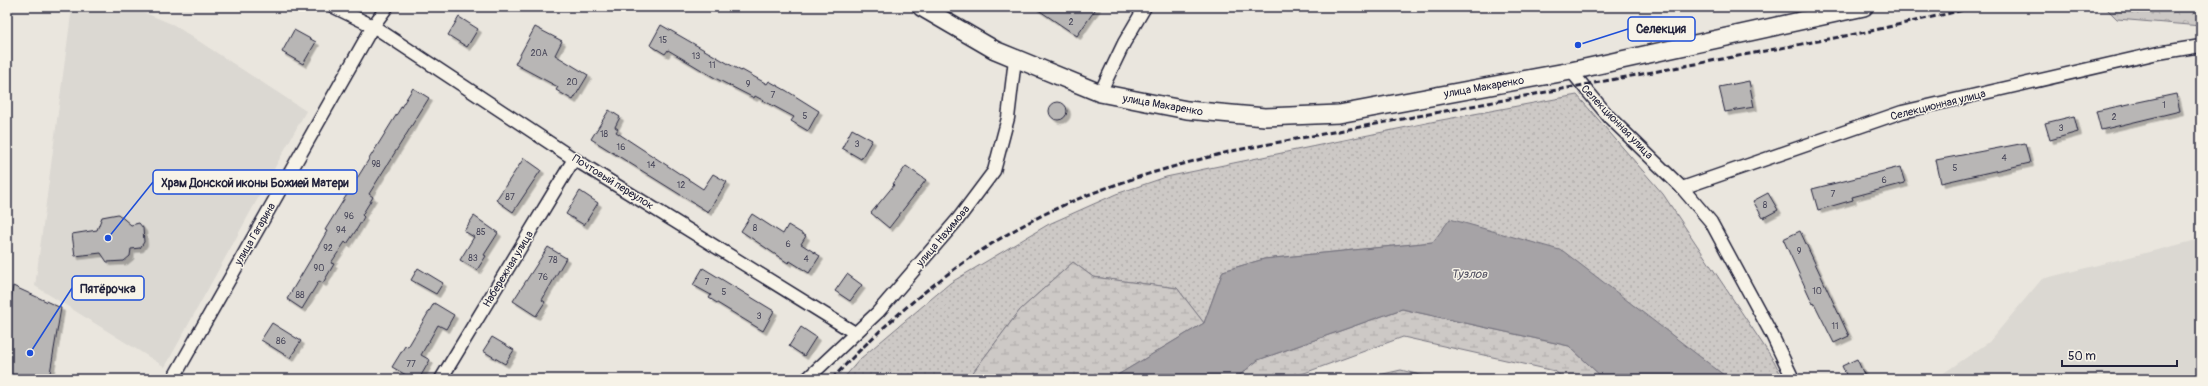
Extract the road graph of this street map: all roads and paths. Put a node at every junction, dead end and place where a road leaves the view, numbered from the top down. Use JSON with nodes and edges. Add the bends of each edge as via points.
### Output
{"nodes":[{"id":1,"x":334,"y":7,"type":"edge"},
{"id":2,"x":387,"y":7,"type":"edge"},
{"id":3,"x":921,"y":7,"type":"edge"},
{"id":4,"x":1145,"y":7,"type":"edge"},
{"id":5,"x":1864,"y":7,"type":"edge"},
{"id":6,"x":373,"y":26,"type":"junction"},
{"id":7,"x":2201,"y":46,"type":"edge"},
{"id":8,"x":1015,"y":59,"type":"junction"},
{"id":9,"x":1571,"y":71,"type":"junction"},
{"id":10,"x":1100,"y":93,"type":"junction"},
{"id":11,"x":574,"y":159,"type":"junction"},
{"id":12,"x":1682,"y":188,"type":"junction"},
{"id":13,"x":855,"y":333,"type":"junction"},
{"id":14,"x":173,"y":379,"type":"edge"},
{"id":15,"x":441,"y":379,"type":"edge"},
{"id":16,"x":807,"y":379,"type":"edge"},
{"id":17,"x":1793,"y":379,"type":"edge"}],
"edges":[{"from":1,"to":6,"type":"street","name":"Почтовый переулок"},
{"from":2,"to":6,"type":"street","name":"улица Гагарина"},
{"from":3,"to":8,"type":"main road","name":"улица Макаренко"},
{"from":4,"to":10,"type":"street"},
{"from":5,"to":9,"type":"main road","name":"улица Макаренко"},
{"from":6,"to":11,"type":"street","name":"Почтовый переулок"},
{"from":6,"to":14,"type":"street","name":"улица Гагарина"},
{"from":7,"to":12,"type":"street","name":"Селекционная улица","via":[[2158,53],[1902,112]]},
{"from":8,"to":10,"type":"main road","name":"улица Макаренко"},
{"from":8,"to":13,"type":"street","name":"улица Нахимова","via":[[1008,118],[994,172],[958,219],[878,312]]},
{"from":9,"to":10,"type":"main road","name":"улица Макаренко","via":[[1339,114],[1265,117],[1203,112]]},
{"from":9,"to":12,"type":"street","name":"Селекционная улица","via":[[1609,117]]},
{"from":11,"to":13,"type":"street","name":"Почтовый переулок"},
{"from":11,"to":15,"type":"street","name":"Набережная улица"},
{"from":12,"to":17,"type":"street","name":"Селекционная улица","via":[[1711,222]]},
{"from":13,"to":16,"type":"street","name":"улица Нахимова"}]}
